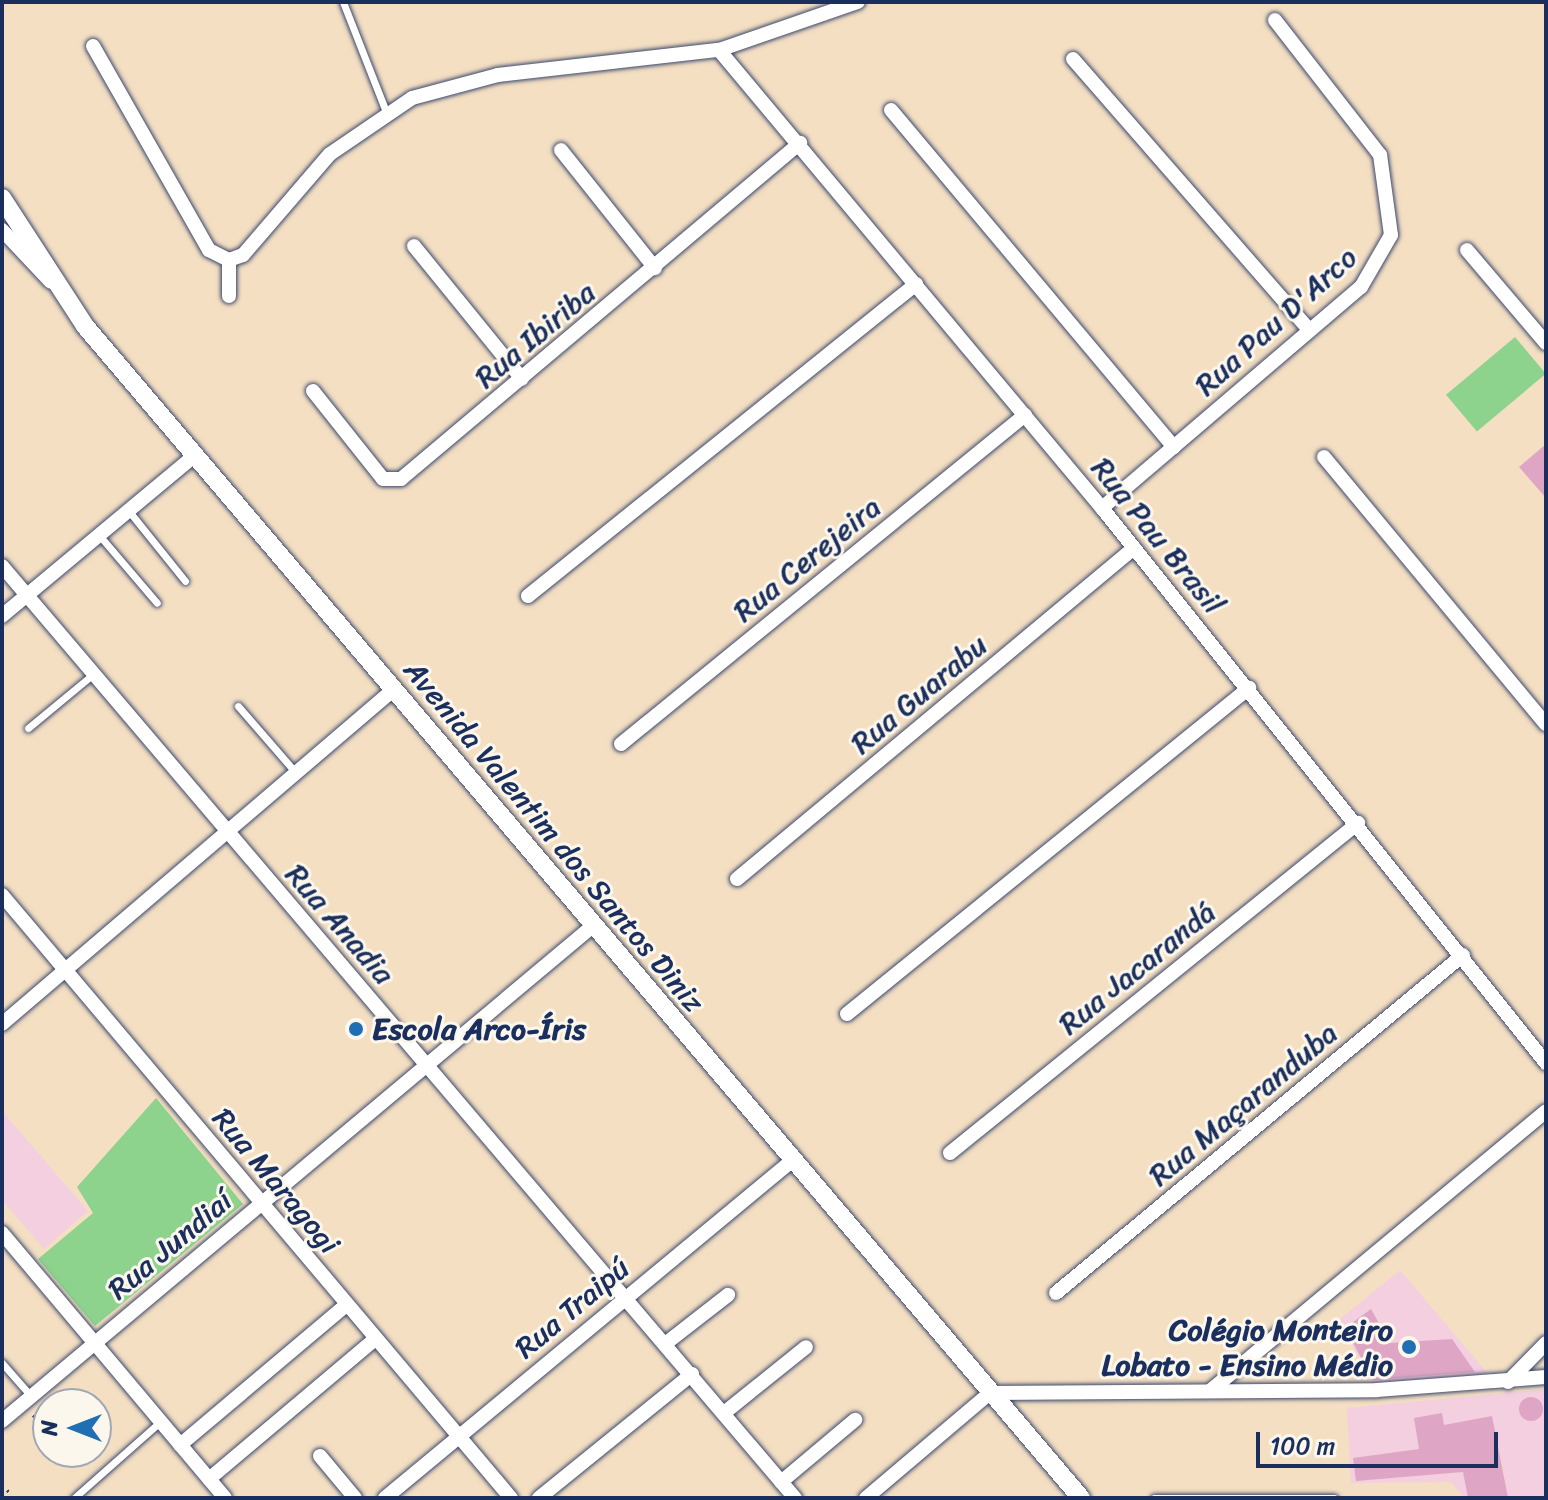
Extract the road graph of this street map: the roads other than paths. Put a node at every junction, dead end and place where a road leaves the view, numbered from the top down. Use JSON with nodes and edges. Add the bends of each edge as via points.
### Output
{"nodes":[{"id":1,"x":343,"y":2,"type":"edge"},
{"id":2,"x":850,"y":3,"type":"edge"},
{"id":3,"x":1275,"y":20,"type":"dead end"},
{"id":4,"x":93,"y":46,"type":"dead end"},
{"id":5,"x":719,"y":50,"type":"junction"},
{"id":6,"x":1073,"y":59,"type":"dead end"},
{"id":7,"x":891,"y":110,"type":"dead end"},
{"id":8,"x":386,"y":112,"type":"junction"},
{"id":9,"x":800,"y":143,"type":"junction"},
{"id":10,"x":561,"y":150,"type":"dead end"},
{"id":11,"x":2,"y":198,"type":"edge"},
{"id":12,"x":2,"y":230,"type":"edge"},
{"id":13,"x":414,"y":246,"type":"dead end"},
{"id":14,"x":1467,"y":250,"type":"dead end"},
{"id":15,"x":229,"y":260,"type":"junction"},
{"id":16,"x":655,"y":268,"type":"junction"},
{"id":17,"x":55,"y":284,"type":"junction"},
{"id":18,"x":916,"y":284,"type":"junction"},
{"id":19,"x":229,"y":296,"type":"dead end"},
{"id":20,"x":1309,"y":330,"type":"junction"},
{"id":21,"x":1546,"y":343,"type":"edge"},
{"id":22,"x":522,"y":379,"type":"junction"},
{"id":23,"x":313,"y":391,"type":"dead end"},
{"id":24,"x":1025,"y":415,"type":"junction"},
{"id":25,"x":1174,"y":447,"type":"junction"},
{"id":26,"x":195,"y":455,"type":"junction"},
{"id":27,"x":1324,"y":457,"type":"dead end"},
{"id":28,"x":1102,"y":508,"type":"junction"},
{"id":29,"x":128,"y":510,"type":"junction"},
{"id":30,"x":99,"y":535,"type":"junction"},
{"id":31,"x":1134,"y":548,"type":"junction"},
{"id":32,"x":2,"y":566,"type":"edge"},
{"id":33,"x":185,"y":581,"type":"dead end"},
{"id":34,"x":26,"y":595,"type":"junction"},
{"id":35,"x":528,"y":596,"type":"dead end"},
{"id":36,"x":157,"y":603,"type":"dead end"},
{"id":37,"x":2,"y":616,"type":"edge"},
{"id":38,"x":92,"y":675,"type":"junction"},
{"id":39,"x":1249,"y":688,"type":"junction"},
{"id":40,"x":393,"y":690,"type":"junction"},
{"id":41,"x":238,"y":706,"type":"dead end"},
{"id":42,"x":1546,"y":724,"type":"edge"},
{"id":43,"x":28,"y":728,"type":"dead end"},
{"id":44,"x":621,"y":744,"type":"dead end"},
{"id":45,"x":296,"y":773,"type":"junction"},
{"id":46,"x":1358,"y":823,"type":"junction"},
{"id":47,"x":227,"y":832,"type":"junction"},
{"id":48,"x":737,"y":879,"type":"dead end"},
{"id":49,"x":3,"y":899,"type":"edge"},
{"id":50,"x":594,"y":925,"type":"junction"},
{"id":51,"x":1463,"y":955,"type":"junction"},
{"id":52,"x":66,"y":970,"type":"junction"},
{"id":53,"x":847,"y":1014,"type":"dead end"},
{"id":54,"x":2,"y":1024,"type":"edge"},
{"id":55,"x":424,"y":1061,"type":"junction"},
{"id":56,"x":1546,"y":1063,"type":"edge"},
{"id":57,"x":1546,"y":1111,"type":"edge"},
{"id":58,"x":950,"y":1153,"type":"dead end"},
{"id":59,"x":794,"y":1159,"type":"junction"},
{"id":60,"x":260,"y":1203,"type":"junction"},
{"id":61,"x":2,"y":1233,"type":"edge"},
{"id":62,"x":1056,"y":1293,"type":"dead end"},
{"id":63,"x":728,"y":1295,"type":"dead end"},
{"id":64,"x":623,"y":1297,"type":"junction"},
{"id":65,"x":346,"y":1305,"type":"junction"},
{"id":66,"x":375,"y":1339,"type":"junction"},
{"id":67,"x":95,"y":1343,"type":"junction"},
{"id":68,"x":1546,"y":1343,"type":"edge"},
{"id":69,"x":665,"y":1344,"type":"junction"},
{"id":70,"x":806,"y":1347,"type":"dead end"},
{"id":71,"x":2,"y":1363,"type":"edge"},
{"id":72,"x":1234,"y":1372,"type":"junction"},
{"id":73,"x":692,"y":1374,"type":"junction"},
{"id":74,"x":1546,"y":1377,"type":"edge"},
{"id":75,"x":1508,"y":1382,"type":"junction"},
{"id":76,"x":1210,"y":1391,"type":"junction"},
{"id":77,"x":1236,"y":1391,"type":"junction"},
{"id":78,"x":990,"y":1393,"type":"junction"},
{"id":79,"x":27,"y":1399,"type":"junction"},
{"id":80,"x":724,"y":1413,"type":"junction"},
{"id":81,"x":855,"y":1420,"type":"dead end"},
{"id":82,"x":2,"y":1421,"type":"edge"},
{"id":83,"x":161,"y":1421,"type":"junction"},
{"id":84,"x":459,"y":1436,"type":"junction"},
{"id":85,"x":180,"y":1445,"type":"junction"},
{"id":86,"x":320,"y":1456,"type":"dead end"},
{"id":87,"x":209,"y":1479,"type":"junction"},
{"id":88,"x":781,"y":1482,"type":"junction"},
{"id":89,"x":74,"y":1498,"type":"edge"},
{"id":90,"x":225,"y":1498,"type":"edge"},
{"id":91,"x":355,"y":1498,"type":"edge"},
{"id":92,"x":385,"y":1498,"type":"edge"},
{"id":93,"x":511,"y":1498,"type":"edge"},
{"id":94,"x":539,"y":1498,"type":"edge"},
{"id":95,"x":795,"y":1498,"type":"edge"},
{"id":96,"x":866,"y":1498,"type":"edge"},
{"id":97,"x":1081,"y":1498,"type":"edge"},
{"id":98,"x":1154,"y":1498,"type":"edge"},
{"id":99,"x":1334,"y":1498,"type":"edge"}],
"edges":[{"from":1,"to":8,"type":"lane"},
{"from":2,"to":5,"type":"street"},
{"from":3,"to":20,"type":"street","name":"Rua Pau D'Arco","via":[[1380,155],[1392,206],[1380,261]]},
{"from":4,"to":15,"type":"street","via":[[209,250]]},
{"from":5,"to":8,"type":"street","via":[[498,75],[441,86]]},
{"from":5,"to":9,"type":"street","name":"Rua Pau Brasil"},
{"from":6,"to":20,"type":"street"},
{"from":7,"to":25,"type":"street"},
{"from":8,"to":15,"type":"street","via":[[330,154],[243,255]]},
{"from":9,"to":16,"type":"street","name":"Rua Ibiriba"},
{"from":9,"to":18,"type":"street","name":"Rua Pau Brasil"},
{"from":10,"to":16,"type":"street"},
{"from":11,"to":17,"type":"street","name":"Avenida Valentim dos Santos Diniz"},
{"from":12,"to":17,"type":"street"},
{"from":13,"to":22,"type":"street"},
{"from":14,"to":21,"type":"street"},
{"from":15,"to":19,"type":"street"},
{"from":16,"to":22,"type":"street","name":"Rua Ibiriba"},
{"from":17,"to":26,"type":"street","name":"Avenida Valentim dos Santos Diniz"},
{"from":18,"to":24,"type":"street","name":"Rua Pau Brasil"},
{"from":18,"to":35,"type":"street"},
{"from":20,"to":25,"type":"street","name":"Rua Pau D'Arco"},
{"from":22,"to":23,"type":"street","name":"Rua Ibiriba","via":[[390,481]]},
{"from":24,"to":28,"type":"street","name":"Rua Pau Brasil"},
{"from":24,"to":44,"type":"street","name":"Rua Cerejeira"},
{"from":25,"to":28,"type":"street","name":"Rua Pau D'Arco"},
{"from":26,"to":29,"type":"street"},
{"from":26,"to":40,"type":"street","name":"Avenida Valentim dos Santos Diniz"},
{"from":27,"to":42,"type":"street"},
{"from":28,"to":31,"type":"street","name":"Rua Pau Brasil"},
{"from":29,"to":30,"type":"street"},
{"from":29,"to":33,"type":"lane"},
{"from":30,"to":34,"type":"street"},
{"from":30,"to":36,"type":"lane"},
{"from":31,"to":39,"type":"street","name":"Rua Pau Brasil"},
{"from":31,"to":48,"type":"street","name":"Rua Guarabu"},
{"from":32,"to":34,"type":"street","name":"Rua Anadia"},
{"from":34,"to":37,"type":"street"},
{"from":34,"to":38,"type":"street","name":"Rua Anadia"},
{"from":38,"to":43,"type":"lane"},
{"from":38,"to":47,"type":"street","name":"Rua Anadia"},
{"from":39,"to":46,"type":"street","name":"Rua Pau Brasil"},
{"from":39,"to":53,"type":"street"},
{"from":40,"to":45,"type":"street"},
{"from":40,"to":50,"type":"street","name":"Avenida Valentim dos Santos Diniz"},
{"from":41,"to":45,"type":"lane"},
{"from":45,"to":47,"type":"street"},
{"from":46,"to":51,"type":"street","name":"Rua Pau Brasil"},
{"from":46,"to":58,"type":"street","name":"Rua Jacarandá"},
{"from":47,"to":52,"type":"street"},
{"from":47,"to":55,"type":"street","name":"Rua Anadia"},
{"from":49,"to":52,"type":"street","name":"Rua Maragogi"},
{"from":50,"to":55,"type":"street","name":"Rua Jundiaí"},
{"from":50,"to":59,"type":"street","name":"Avenida Valentim dos Santos Diniz"},
{"from":51,"to":56,"type":"street","name":"Rua Pau Brasil"},
{"from":51,"to":62,"type":"street","name":"Rua Maçaranduba"},
{"from":52,"to":54,"type":"street"},
{"from":52,"to":60,"type":"street","name":"Rua Maragogi"},
{"from":55,"to":60,"type":"street","name":"Rua Jundiaí"},
{"from":55,"to":64,"type":"street","name":"Rua Anadia"},
{"from":57,"to":72,"type":"street"},
{"from":59,"to":64,"type":"street","name":"Rua Traipú"},
{"from":59,"to":78,"type":"street","name":"Avenida Valentim dos Santos Diniz"},
{"from":60,"to":65,"type":"street","name":"Rua Maragogi"},
{"from":60,"to":67,"type":"street","name":"Rua Jundiaí"},
{"from":61,"to":67,"type":"street"},
{"from":63,"to":69,"type":"street"},
{"from":64,"to":69,"type":"street","name":"Rua Anadia"},
{"from":64,"to":84,"type":"street","name":"Rua Traipú"},
{"from":65,"to":66,"type":"street","name":"Rua Maragogi"},
{"from":65,"to":85,"type":"street"},
{"from":66,"to":84,"type":"street","name":"Rua Maragogi"},
{"from":66,"to":87,"type":"street"},
{"from":67,"to":79,"type":"street","name":"Rua Jundiaí"},
{"from":67,"to":83,"type":"street"},
{"from":68,"to":75,"type":"street"},
{"from":69,"to":73,"type":"street","name":"Rua Anadia"},
{"from":70,"to":80,"type":"street"},
{"from":71,"to":79,"type":"lane"},
{"from":72,"to":76,"type":"street"},
{"from":72,"to":77,"type":"street"},
{"from":73,"to":80,"type":"street","name":"Rua Anadia"},
{"from":73,"to":94,"type":"street"},
{"from":74,"to":75,"type":"street"},
{"from":75,"to":77,"type":"street"},
{"from":76,"to":77,"type":"street"},
{"from":76,"to":78,"type":"street"},
{"from":78,"to":96,"type":"street"},
{"from":78,"to":97,"type":"street","name":"Avenida Valentim dos Santos Diniz"},
{"from":79,"to":82,"type":"street","name":"Rua Jundiaí"},
{"from":80,"to":88,"type":"street","name":"Rua Anadia"},
{"from":81,"to":88,"type":"street"},
{"from":83,"to":85,"type":"street"},
{"from":83,"to":89,"type":"lane"},
{"from":84,"to":92,"type":"street","name":"Rua Traipú"},
{"from":84,"to":93,"type":"street","name":"Rua Maragogi"},
{"from":85,"to":87,"type":"street"},
{"from":86,"to":91,"type":"street"},
{"from":87,"to":90,"type":"street"},
{"from":88,"to":95,"type":"street","name":"Rua Anadia"},
{"from":98,"to":99,"type":"lane"}]}
